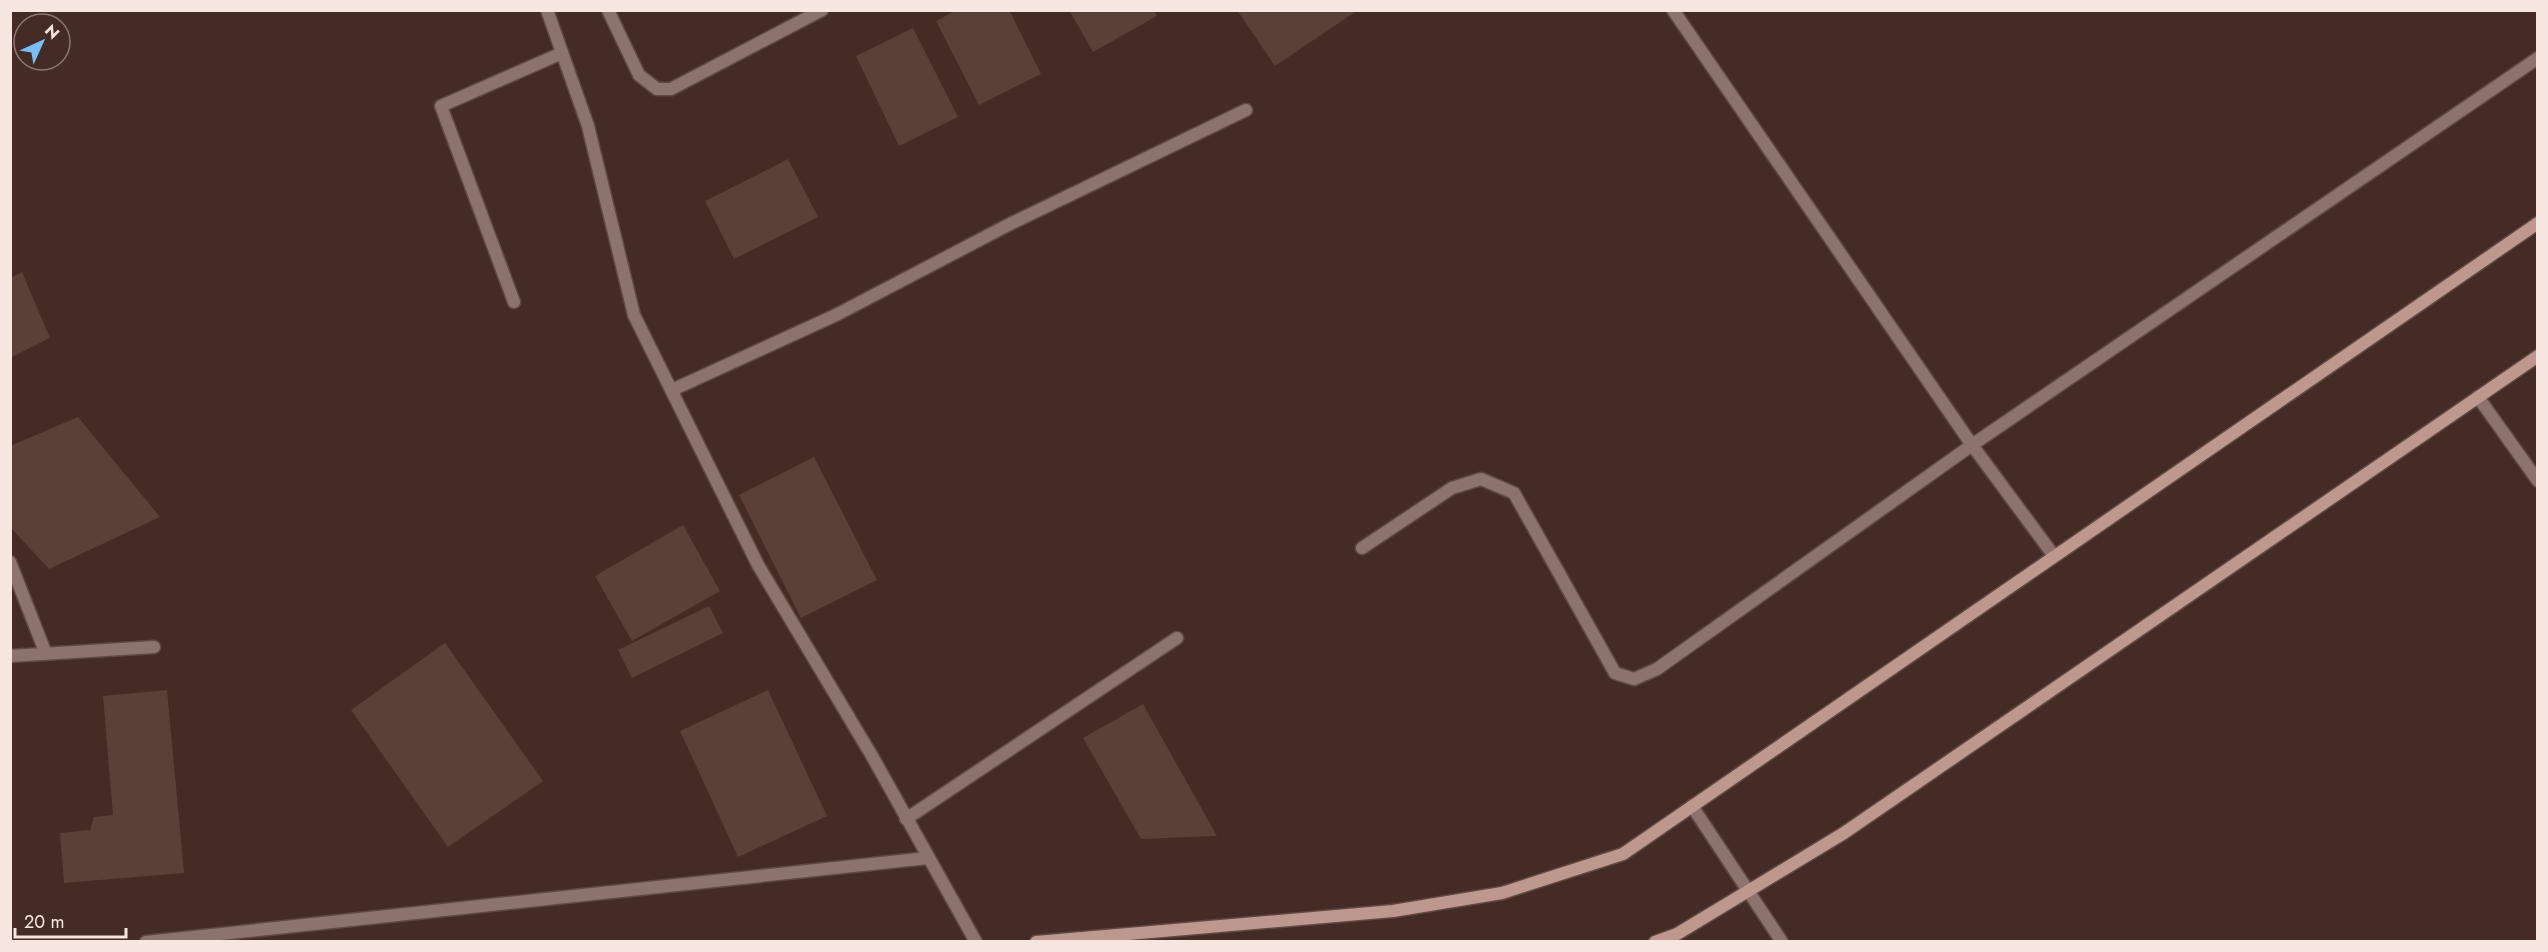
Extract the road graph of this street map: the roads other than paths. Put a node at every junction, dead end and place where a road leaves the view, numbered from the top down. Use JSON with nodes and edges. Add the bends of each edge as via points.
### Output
{"nodes":[{"id":1,"x":547,"y":10,"type":"edge"},
{"id":2,"x":608,"y":10,"type":"edge"},
{"id":3,"x":822,"y":10,"type":"edge"},
{"id":4,"x":1673,"y":10,"type":"edge"},
{"id":5,"x":562,"y":53,"type":"junction"},
{"id":6,"x":2538,"y":58,"type":"edge"},
{"id":7,"x":1246,"y":110,"type":"dead end"},
{"id":8,"x":2538,"y":223,"type":"edge"},
{"id":9,"x":514,"y":302,"type":"dead end"},
{"id":10,"x":2538,"y":356,"type":"edge"},
{"id":11,"x":672,"y":390,"type":"junction"},
{"id":12,"x":2478,"y":397,"type":"junction"},
{"id":13,"x":1972,"y":445,"type":"junction"},
{"id":14,"x":2538,"y":481,"type":"edge"},
{"id":15,"x":1362,"y":548,"type":"dead end"},
{"id":16,"x":2055,"y":556,"type":"junction"},
{"id":17,"x":10,"y":562,"type":"edge"},
{"id":18,"x":1178,"y":638,"type":"dead end"},
{"id":19,"x":154,"y":647,"type":"dead end"},
{"id":20,"x":46,"y":654,"type":"junction"},
{"id":21,"x":10,"y":656,"type":"edge"},
{"id":22,"x":1692,"y":806,"type":"junction"},
{"id":23,"x":906,"y":819,"type":"junction"},
{"id":24,"x":928,"y":858,"type":"junction"},
{"id":25,"x":1747,"y":891,"type":"junction"},
{"id":26,"x":146,"y":942,"type":"edge"},
{"id":27,"x":976,"y":942,"type":"edge"},
{"id":28,"x":1036,"y":942,"type":"edge"},
{"id":29,"x":1655,"y":942,"type":"edge"},
{"id":30,"x":1782,"y":942,"type":"edge"}],
"edges":[{"from":1,"to":5,"type":"street"},
{"from":2,"to":3,"type":"street","via":[[639,75],[657,89],[671,89]]},
{"from":4,"to":13,"type":"street"},
{"from":5,"to":9,"type":"street","via":[[441,106]]},
{"from":5,"to":11,"type":"street","via":[[588,126],[634,315]]},
{"from":6,"to":13,"type":"street"},
{"from":7,"to":11,"type":"street","via":[[1008,225],[836,315]]},
{"from":8,"to":16,"type":"street"},
{"from":10,"to":12,"type":"street"},
{"from":11,"to":23,"type":"street","via":[[758,565]]},
{"from":12,"to":14,"type":"street"},
{"from":12,"to":25,"type":"street","via":[[1844,833]]},
{"from":13,"to":15,"type":"street","via":[[1657,669],[1634,679],[1615,674],[1514,493],[1481,480],[1452,489]]},
{"from":13,"to":16,"type":"street"},
{"from":16,"to":22,"type":"street"},
{"from":17,"to":20,"type":"street"},
{"from":18,"to":23,"type":"street"},
{"from":19,"to":20,"type":"street"},
{"from":20,"to":21,"type":"street"},
{"from":22,"to":25,"type":"street"},
{"from":22,"to":28,"type":"street","via":[[1623,854],[1502,893],[1393,911]]},
{"from":23,"to":24,"type":"street"},
{"from":24,"to":26,"type":"street"},
{"from":24,"to":27,"type":"street"},
{"from":25,"to":29,"type":"street","via":[[1677,934]]},
{"from":25,"to":30,"type":"street"}]}
